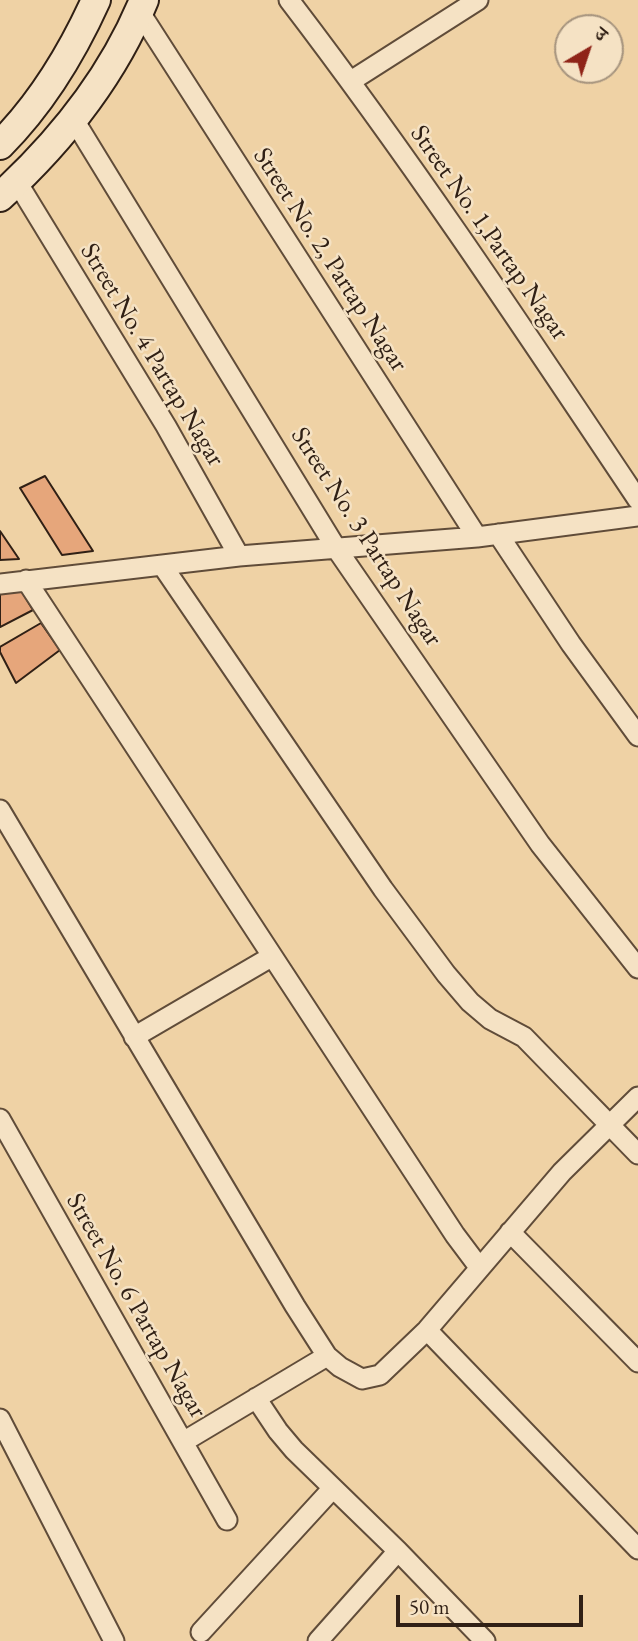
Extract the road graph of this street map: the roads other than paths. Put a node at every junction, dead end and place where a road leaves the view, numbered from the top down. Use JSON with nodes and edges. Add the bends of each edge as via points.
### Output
{"nodes":[{"id":1,"x":96,"y":0,"type":"edge"},
{"id":2,"x":289,"y":0,"type":"edge"},
{"id":3,"x":478,"y":0,"type":"edge"},
{"id":4,"x":142,"y":5,"type":"edge"},
{"id":5,"x":351,"y":81,"type":"junction"},
{"id":6,"x":74,"y":120,"type":"junction"},
{"id":7,"x":0,"y":145,"type":"edge"},
{"id":8,"x":8,"y":189,"type":"edge"},
{"id":9,"x":638,"y":500,"type":"edge"},
{"id":10,"x":638,"y":516,"type":"edge"},
{"id":11,"x":498,"y":534,"type":"junction"},
{"id":12,"x":477,"y":537,"type":"junction"},
{"id":13,"x":336,"y":548,"type":"junction"},
{"id":14,"x":239,"y":556,"type":"junction"},
{"id":15,"x":162,"y":565,"type":"junction"},
{"id":16,"x":26,"y":580,"type":"junction"},
{"id":17,"x":0,"y":583,"type":"edge"},
{"id":18,"x":638,"y":736,"type":"edge"},
{"id":19,"x":0,"y":810,"type":"edge"},
{"id":20,"x":271,"y":957,"type":"junction"},
{"id":21,"x":638,"y":968,"type":"edge"},
{"id":22,"x":134,"y":1037,"type":"junction"},
{"id":23,"x":638,"y":1097,"type":"edge"},
{"id":24,"x":0,"y":1119,"type":"edge"},
{"id":25,"x":608,"y":1123,"type":"junction"},
{"id":26,"x":638,"y":1154,"type":"edge"},
{"id":27,"x":509,"y":1232,"type":"junction"},
{"id":28,"x":479,"y":1267,"type":"junction"},
{"id":29,"x":427,"y":1330,"type":"junction"},
{"id":30,"x":327,"y":1356,"type":"junction"},
{"id":31,"x":638,"y":1362,"type":"edge"},
{"id":32,"x":256,"y":1398,"type":"junction"},
{"id":33,"x":0,"y":1419,"type":"edge"},
{"id":34,"x":183,"y":1442,"type":"junction"},
{"id":35,"x":332,"y":1488,"type":"junction"},
{"id":36,"x":227,"y":1520,"type":"dead end"},
{"id":37,"x":638,"y":1549,"type":"edge"},
{"id":38,"x":398,"y":1551,"type":"junction"},
{"id":39,"x":201,"y":1632,"type":"dead end"},
{"id":40,"x":114,"y":1641,"type":"edge"},
{"id":41,"x":318,"y":1641,"type":"edge"},
{"id":42,"x":485,"y":1641,"type":"edge"}],
"edges":[{"from":1,"to":7,"type":"street","via":[[52,82]]},
{"from":2,"to":5,"type":"street","name":"Street No. 1,Partap Nagar"},
{"from":3,"to":5,"type":"street"},
{"from":4,"to":6,"type":"street","via":[[108,70]]},
{"from":4,"to":12,"type":"street","name":"Street No. 2, Partap Nagar"},
{"from":5,"to":9,"type":"street","name":"Street No. 1,Partap Nagar","via":[[461,235]]},
{"from":6,"to":8,"type":"street"},
{"from":6,"to":13,"type":"street","name":"Street No. 3 Partap Nagar"},
{"from":8,"to":14,"type":"street","name":"Street No. 4 Partap Nagar","via":[[166,426]]},
{"from":10,"to":11,"type":"street"},
{"from":11,"to":12,"type":"street"},
{"from":11,"to":18,"type":"street"},
{"from":12,"to":13,"type":"street"},
{"from":13,"to":14,"type":"street"},
{"from":13,"to":21,"type":"street","name":"Street No. 3 Partap Nagar","via":[[540,844]]},
{"from":14,"to":15,"type":"street"},
{"from":15,"to":16,"type":"street"},
{"from":15,"to":25,"type":"street","via":[[446,974],[490,1019],[524,1037]]},
{"from":16,"to":17,"type":"street"},
{"from":16,"to":20,"type":"street"},
{"from":19,"to":22,"type":"street"},
{"from":20,"to":22,"type":"street"},
{"from":20,"to":28,"type":"street"},
{"from":22,"to":30,"type":"street"},
{"from":23,"to":25,"type":"street"},
{"from":24,"to":34,"type":"street","name":"Street No. 6 Partap Nagar"},
{"from":25,"to":26,"type":"street"},
{"from":25,"to":27,"type":"street"},
{"from":27,"to":28,"type":"street"},
{"from":27,"to":31,"type":"street"},
{"from":28,"to":29,"type":"street"},
{"from":29,"to":30,"type":"street","via":[[380,1375],[362,1379]]},
{"from":29,"to":37,"type":"street"},
{"from":30,"to":32,"type":"street"},
{"from":32,"to":34,"type":"street"},
{"from":32,"to":35,"type":"street","via":[[278,1431]]},
{"from":33,"to":40,"type":"street"},
{"from":34,"to":36,"type":"street","name":"Street No. 6 Partap Nagar"},
{"from":35,"to":38,"type":"street"},
{"from":35,"to":39,"type":"street"},
{"from":38,"to":41,"type":"street"},
{"from":38,"to":42,"type":"street"}]}
